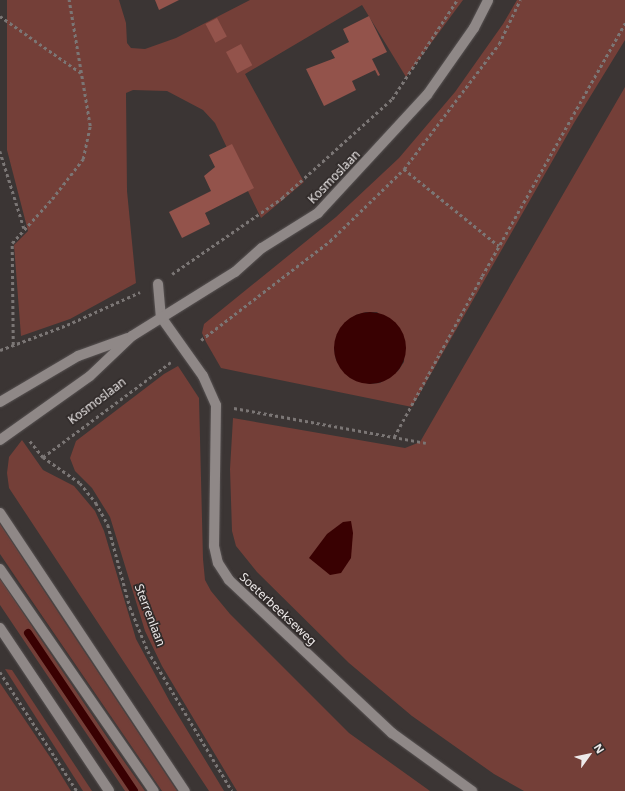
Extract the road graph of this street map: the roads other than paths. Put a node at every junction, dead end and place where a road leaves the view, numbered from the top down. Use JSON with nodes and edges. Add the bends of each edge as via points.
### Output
{"nodes":[{"id":1,"x":488,"y":0,"type":"edge"},
{"id":2,"x":158,"y":284,"type":"road end"},
{"id":3,"x":161,"y":317,"type":"junction"},
{"id":4,"x":132,"y":336,"type":"junction"},
{"id":5,"x":0,"y":402,"type":"edge"},
{"id":6,"x":0,"y":440,"type":"edge"},
{"id":7,"x":0,"y":513,"type":"edge"},
{"id":8,"x":0,"y":569,"type":"edge"},
{"id":9,"x":0,"y":628,"type":"edge"},
{"id":10,"x":109,"y":791,"type":"edge"},
{"id":11,"x":154,"y":791,"type":"edge"},
{"id":12,"x":186,"y":791,"type":"edge"},
{"id":13,"x":472,"y":791,"type":"edge"}],
"edges":[{"from":1,"to":3,"type":"street","name":"Kosmoslaan","via":[[474,28],[427,95],[318,213],[262,248],[235,272]]},
{"from":2,"to":3,"type":"street"},
{"from":3,"to":4,"type":"street","name":"Kosmoslaan"},
{"from":3,"to":13,"type":"street","name":"Soeterbeekseweg","via":[[203,376],[216,405],[214,546],[218,563],[229,580],[392,733]]},
{"from":4,"to":5,"type":"street","name":"Kosmoslaan","via":[[78,356]]},
{"from":4,"to":6,"type":"street","name":"Kosmoslaan","via":[[90,376]]},
{"from":7,"to":12,"type":"street"},
{"from":8,"to":11,"type":"street"},
{"from":9,"to":10,"type":"street"}]}
